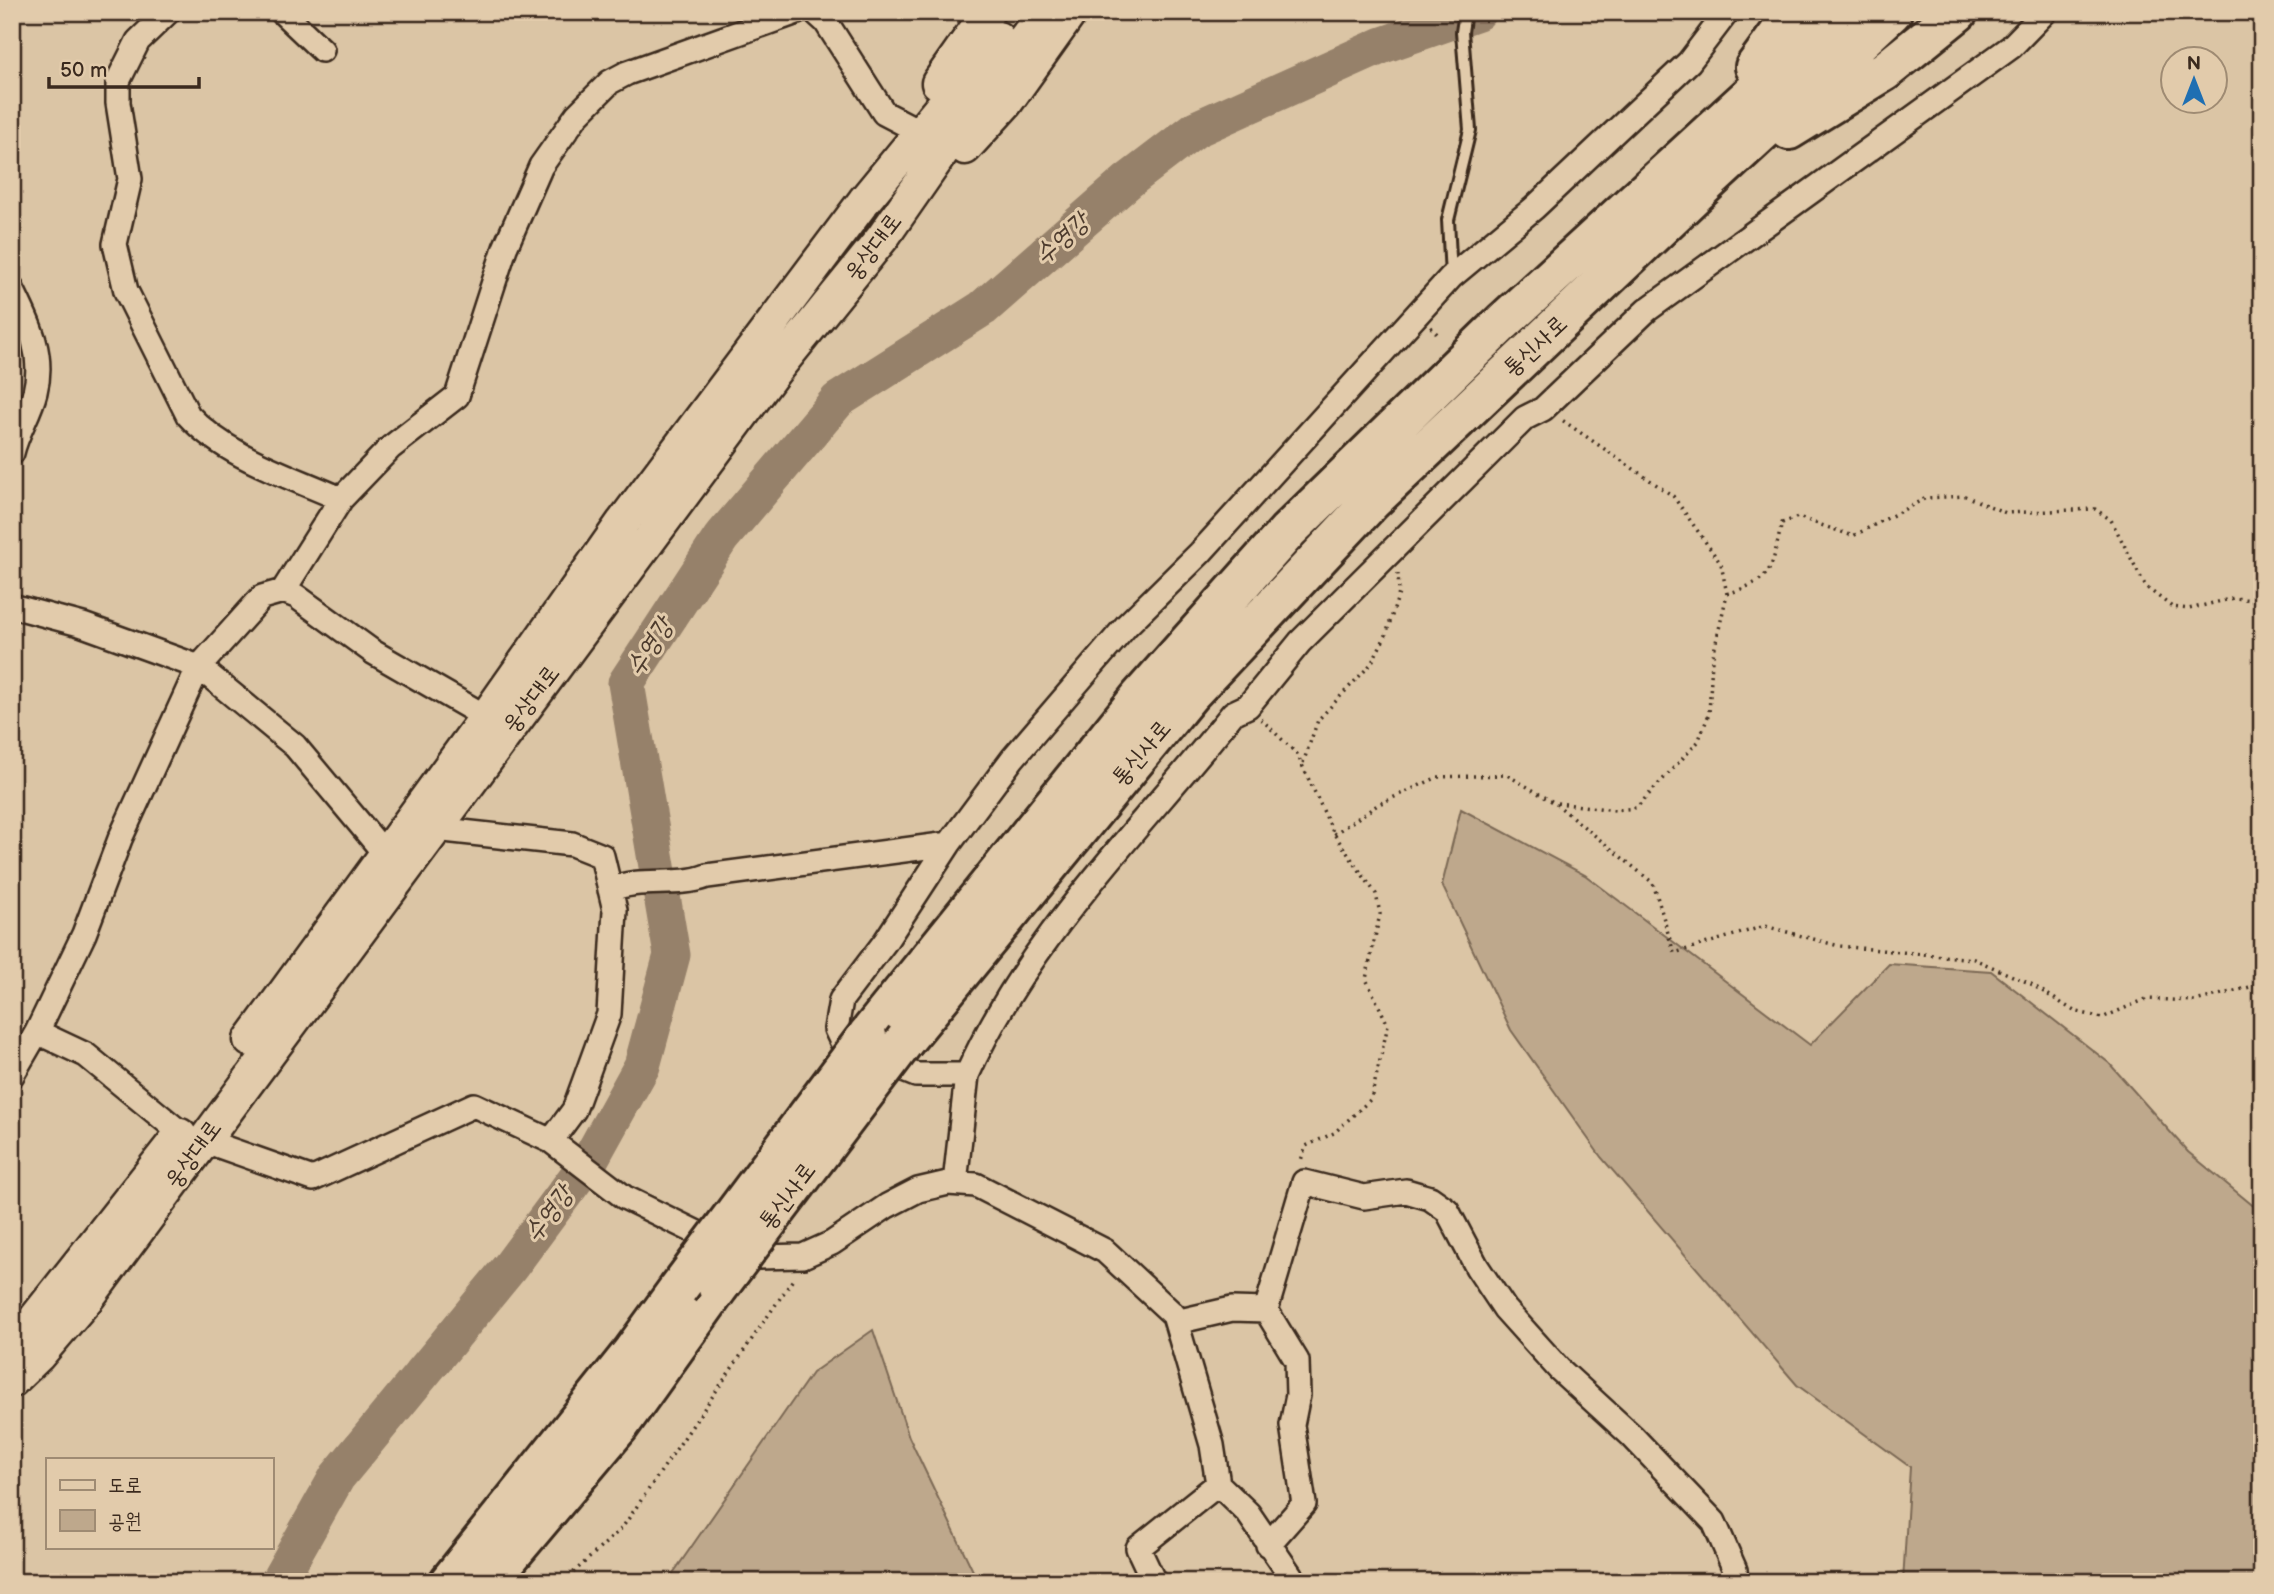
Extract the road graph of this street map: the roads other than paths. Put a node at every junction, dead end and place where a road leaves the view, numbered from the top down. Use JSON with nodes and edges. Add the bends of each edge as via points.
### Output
{"nodes":[{"id":1,"x":168,"y":12,"type":"edge"},
{"id":2,"x":282,"y":12,"type":"edge"},
{"id":3,"x":797,"y":12,"type":"edge"},
{"id":4,"x":815,"y":12,"type":"edge"},
{"id":5,"x":988,"y":12,"type":"edge"},
{"id":6,"x":1018,"y":12,"type":"edge"},
{"id":7,"x":1045,"y":12,"type":"edge"},
{"id":8,"x":1071,"y":12,"type":"edge"},
{"id":9,"x":1465,"y":12,"type":"edge"},
{"id":10,"x":1727,"y":12,"type":"edge"},
{"id":11,"x":1795,"y":12,"type":"edge"},
{"id":12,"x":1841,"y":12,"type":"edge"},
{"id":13,"x":1892,"y":12,"type":"edge"},
{"id":14,"x":1958,"y":12,"type":"edge"},
{"id":15,"x":2045,"y":12,"type":"edge"},
{"id":16,"x":322,"y":50,"type":"dead end"},
{"id":17,"x":909,"y":126,"type":"junction"},
{"id":18,"x":1699,"y":142,"type":"junction"},
{"id":19,"x":1710,"y":180,"type":"junction"},
{"id":20,"x":864,"y":201,"type":"junction"},
{"id":21,"x":883,"y":237,"type":"junction"},
{"id":22,"x":1451,"y":277,"type":"junction"},
{"id":23,"x":12,"y":289,"type":"edge"},
{"id":24,"x":12,"y":453,"type":"edge"},
{"id":25,"x":341,"y":499,"type":"junction"},
{"id":26,"x":283,"y":591,"type":"junction"},
{"id":27,"x":12,"y":606,"type":"edge"},
{"id":28,"x":199,"y":667,"type":"junction"},
{"id":29,"x":486,"y":718,"type":"junction"},
{"id":30,"x":435,"y":829,"type":"junction"},
{"id":31,"x":948,"y":844,"type":"junction"},
{"id":32,"x":396,"y":862,"type":"junction"},
{"id":33,"x":616,"y":887,"type":"junction"},
{"id":34,"x":37,"y":1032,"type":"junction"},
{"id":35,"x":12,"y":1075,"type":"edge"},
{"id":36,"x":967,"y":1075,"type":"junction"},
{"id":37,"x":192,"y":1137,"type":"junction"},
{"id":38,"x":558,"y":1147,"type":"junction"},
{"id":39,"x":955,"y":1183,"type":"junction"},
{"id":40,"x":1266,"y":1310,"type":"junction"},
{"id":41,"x":1176,"y":1322,"type":"junction"},
{"id":42,"x":12,"y":1348,"type":"edge"},
{"id":43,"x":12,"y":1381,"type":"edge"},
{"id":44,"x":1218,"y":1484,"type":"junction"},
{"id":45,"x":1268,"y":1545,"type":"junction"},
{"id":46,"x":449,"y":1582,"type":"edge"},
{"id":47,"x":488,"y":1582,"type":"edge"},
{"id":48,"x":1154,"y":1582,"type":"edge"},
{"id":49,"x":1294,"y":1582,"type":"edge"},
{"id":50,"x":1736,"y":1582,"type":"edge"}],
"edges":[{"from":1,"to":25,"type":"street","via":[[138,41],[118,81],[130,179],[115,244],[126,291],[188,415],[203,432]]},
{"from":2,"to":16,"type":"street"},
{"from":3,"to":25,"type":"street","via":[[627,72],[576,115],[552,147],[527,195],[457,396],[390,447]]},
{"from":4,"to":17,"type":"street","via":[[884,113]]},
{"from":5,"to":17,"type":"main road"},
{"from":6,"to":20,"type":"main road","name":"웅상대로"},
{"from":7,"to":21,"type":"main road","name":"웅상대로"},
{"from":8,"to":21,"type":"main road","via":[[1006,103]]},
{"from":9,"to":22,"type":"lane","via":[[1462,33],[1469,130],[1448,220]]},
{"from":10,"to":22,"type":"street","via":[[1680,71],[1534,208]]},
{"from":11,"to":18,"type":"highway"},
{"from":12,"to":18,"type":"highway","name":"통신사로"},
{"from":13,"to":19,"type":"highway","name":"통신사로"},
{"from":14,"to":19,"type":"highway","via":[[1885,71]]},
{"from":15,"to":36,"type":"street","via":[[2011,47],[1647,310],[1543,408],[1524,418],[1300,642],[1248,706],[1233,713],[1022,972],[989,1026]]},
{"from":17,"to":20,"type":"main road"},
{"from":18,"to":46,"type":"highway","name":"통신사로","bridge":true,"via":[[1503,322],[1287,531],[1140,697],[867,1037],[633,1351]]},
{"from":19,"to":47,"type":"highway","name":"통신사로","bridge":true,"via":[[1372,501],[1189,695],[906,1039],[620,1425]]},
{"from":20,"to":29,"type":"main road","name":"웅상대로","via":[[623,522]]},
{"from":21,"to":30,"type":"main road","name":"웅상대로","via":[[774,372]]},
{"from":22,"to":31,"type":"street","via":[[1200,553],[1127,625],[1013,758]]},
{"from":23,"to":24,"type":"street","via":[[32,331],[38,366],[35,391]]},
{"from":25,"to":26,"type":"street"},
{"from":26,"to":28,"type":"street","via":[[262,597]]},
{"from":26,"to":29,"type":"street","via":[[356,641]]},
{"from":27,"to":28,"type":"street","via":[[83,625]]},
{"from":28,"to":32,"type":"street","via":[[295,746]]},
{"from":28,"to":34,"type":"street"},
{"from":29,"to":32,"type":"main road","name":"웅상대로"},
{"from":30,"to":32,"type":"main road","name":"웅상대로"},
{"from":30,"to":33,"type":"street","via":[[572,844],[602,856]]},
{"from":31,"to":33,"type":"street","via":[[694,881]]},
{"from":31,"to":36,"type":"street","via":[[841,1000],[836,1029],[844,1046],[916,1075]]},
{"from":32,"to":37,"type":"main road","name":"웅상대로"},
{"from":33,"to":38,"type":"street","via":[[609,1014]]},
{"from":34,"to":35,"type":"street"},
{"from":34,"to":37,"type":"street","via":[[86,1055]]},
{"from":36,"to":39,"type":"street"},
{"from":37,"to":38,"type":"street","via":[[313,1179],[474,1105]]},
{"from":37,"to":42,"type":"main road","name":"웅상대로"},
{"from":37,"to":43,"type":"main road","name":"웅상대로","via":[[90,1295]]},
{"from":38,"to":39,"type":"street","via":[[624,1197],[718,1243],[758,1257],[803,1256],[918,1190]]},
{"from":39,"to":41,"type":"street","via":[[976,1185],[1105,1251],[1174,1315]]},
{"from":40,"to":41,"type":"street","via":[[1232,1309]]},
{"from":40,"to":45,"type":"street","via":[[1297,1362],[1298,1395],[1292,1426],[1304,1504]]},
{"from":40,"to":50,"type":"street","via":[[1304,1182],[1364,1197],[1406,1191],[1430,1198],[1447,1210],[1505,1309],[1714,1522]]},
{"from":41,"to":44,"type":"street","via":[[1212,1445]]},
{"from":44,"to":45,"type":"street","via":[[1248,1513]]},
{"from":44,"to":48,"type":"street","via":[[1138,1548]]},
{"from":45,"to":49,"type":"street"}]}
